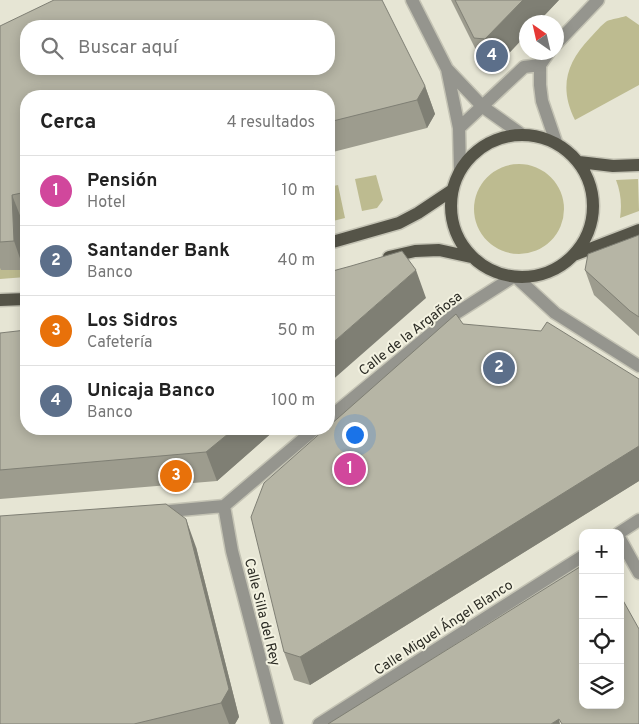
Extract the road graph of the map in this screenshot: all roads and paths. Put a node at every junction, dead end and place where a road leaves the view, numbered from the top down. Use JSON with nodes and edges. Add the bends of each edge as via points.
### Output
{"nodes":[{"id":1,"x":412,"y":0,"type":"edge"},
{"id":2,"x":598,"y":0,"type":"edge"},
{"id":3,"x":564,"y":36,"type":"edge"},
{"id":4,"x":543,"y":60,"type":"edge"},
{"id":5,"x":540,"y":65,"type":"junction"},
{"id":6,"x":447,"y":69,"type":"junction"},
{"id":7,"x":483,"y":107,"type":"junction"},
{"id":8,"x":459,"y":128,"type":"junction"},
{"id":9,"x":521,"y":134,"type":"junction"},
{"id":10,"x":556,"y":142,"type":"junction"},
{"id":11,"x":579,"y":162,"type":"junction"},
{"id":12,"x":639,"y":165,"type":"edge"},
{"id":13,"x":460,"y":169,"type":"junction"},
{"id":14,"x":451,"y":191,"type":"junction"},
{"id":15,"x":639,"y":230,"type":"edge"},
{"id":16,"x":335,"y":241,"type":"edge"},
{"id":17,"x":574,"y":255,"type":"junction"},
{"id":18,"x":471,"y":257,"type":"junction"},
{"id":19,"x":378,"y":260,"type":"edge"},
{"id":20,"x":515,"y":277,"type":"junction"},
{"id":21,"x":20,"y":299,"type":"edge"},
{"id":22,"x":0,"y":300,"type":"edge"},
{"id":23,"x":639,"y":366,"type":"edge"},
{"id":24,"x":335,"y":413,"type":"edge"},
{"id":25,"x":309,"y":435,"type":"edge"},
{"id":26,"x":224,"y":506,"type":"junction"},
{"id":27,"x":146,"y":513,"type":"edge"},
{"id":28,"x":639,"y":520,"type":"edge"},
{"id":29,"x":624,"y":530,"type":"edge"},
{"id":30,"x":624,"y":546,"type":"edge"},
{"id":31,"x":579,"y":559,"type":"edge"},
{"id":32,"x":639,"y":573,"type":"edge"},
{"id":33,"x":277,"y":724,"type":"edge"},
{"id":34,"x":319,"y":724,"type":"edge"}],
"edges":[{"from":1,"to":6,"type":"street"},
{"from":2,"to":3,"type":"street"},
{"from":4,"to":5,"type":"street"},
{"from":5,"to":7,"type":"street","via":[[524,67]]},
{"from":5,"to":10,"type":"street","via":[[542,101]]},
{"from":6,"to":7,"type":"street"},
{"from":6,"to":8,"type":"street"},
{"from":7,"to":8,"type":"street"},
{"from":7,"to":9,"type":"street"},
{"from":8,"to":13,"type":"street"},
{"from":9,"to":10,"type":"main road"},
{"from":9,"to":13,"type":"main road","via":[[497,138],[476,150]]},
{"from":10,"to":11,"type":"main road"},
{"from":11,"to":12,"type":"main road"},
{"from":11,"to":17,"type":"main road","via":[[590,184],[594,209],[588,234]]},
{"from":13,"to":14,"type":"main road"},
{"from":14,"to":16,"type":"main road","via":[[399,223]]},
{"from":14,"to":18,"type":"main road","via":[[450,215],[457,238]]},
{"from":15,"to":17,"type":"main road"},
{"from":17,"to":20,"type":"main road","via":[[558,268],[538,276]]},
{"from":18,"to":19,"type":"main road","via":[[439,250],[415,251]]},
{"from":18,"to":20,"type":"main road","via":[[491,271]]},
{"from":20,"to":23,"type":"street","via":[[555,312]]},
{"from":20,"to":24,"type":"street","name":"Calle de la Argañosa","via":[[455,314]]},
{"from":21,"to":22,"type":"main road"},
{"from":25,"to":26,"type":"street"},
{"from":26,"to":27,"type":"street"},
{"from":26,"to":33,"type":"street","name":"Calle Silla del Rey","via":[[232,551]]},
{"from":28,"to":29,"type":"street"},
{"from":30,"to":32,"type":"street"},
{"from":31,"to":34,"type":"street","name":"Calle Miguel Ángel Blanco"}]}
